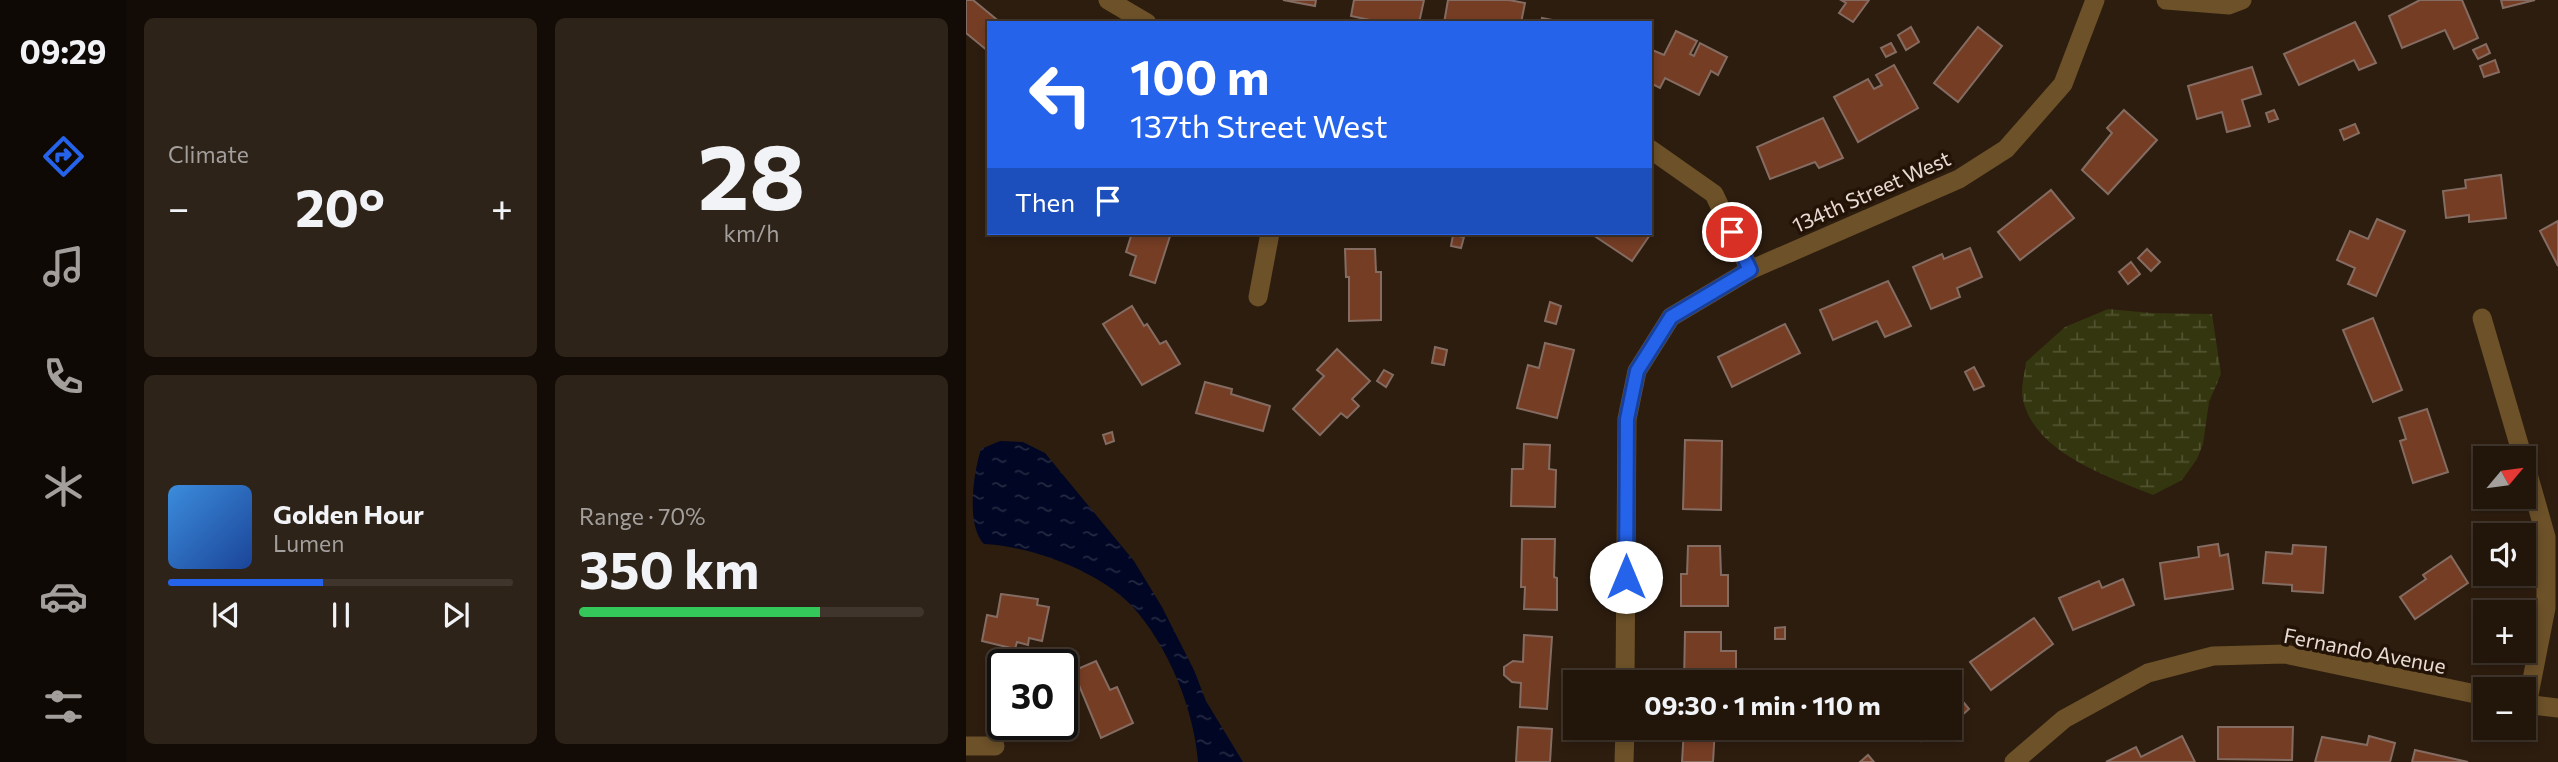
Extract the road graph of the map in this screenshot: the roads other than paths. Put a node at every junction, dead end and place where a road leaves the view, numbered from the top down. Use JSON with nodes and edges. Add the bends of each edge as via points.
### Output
{"nodes":[{"id":1,"x":1108,"y":0,"type":"edge"},
{"id":2,"x":2095,"y":0,"type":"edge"},
{"id":3,"x":2166,"y":0,"type":"edge"},
{"id":4,"x":2242,"y":0,"type":"edge"},
{"id":5,"x":1144,"y":21,"type":"edge"},
{"id":6,"x":1652,"y":150,"type":"edge"},
{"id":7,"x":1270,"y":235,"type":"edge"},
{"id":8,"x":1750,"y":270,"type":"junction"},
{"id":9,"x":1258,"y":297,"type":"dead end"},
{"id":10,"x":2482,"y":318,"type":"dead end"},
{"id":11,"x":2519,"y":446,"type":"edge"},
{"id":12,"x":2536,"y":503,"type":"edge"},
{"id":13,"x":1625,"y":670,"type":"edge"},
{"id":14,"x":2531,"y":677,"type":"edge"},
{"id":15,"x":2473,"y":693,"type":"edge"},
{"id":16,"x":2536,"y":706,"type":"edge"},
{"id":17,"x":2558,"y":708,"type":"edge"},
{"id":18,"x":1625,"y":740,"type":"edge"},
{"id":19,"x":966,"y":746,"type":"edge"},
{"id":20,"x":995,"y":746,"type":"dead end"},
{"id":21,"x":1624,"y":762,"type":"edge"},
{"id":22,"x":2014,"y":762,"type":"edge"}],
"edges":[{"from":1,"to":5,"type":"street"},
{"from":2,"to":8,"type":"street","name":"134th Street West","via":[[2063,84],[2006,149],[1959,179]]},
{"from":3,"to":4,"type":"street","via":[[2229,5]]},
{"from":6,"to":8,"type":"street","via":[[1714,194]]},
{"from":7,"to":9,"type":"street"},
{"from":8,"to":13,"type":"street","name":"134th Street West","via":[[1671,317],[1637,371],[1627,419]]},
{"from":10,"to":11,"type":"street"},
{"from":12,"to":14,"type":"street","via":[[2546,537],[2546,608]]},
{"from":15,"to":22,"type":"street","name":"Fernando Avenue","via":[[2286,654],[2213,656],[2148,673],[2064,719]]},
{"from":16,"to":17,"type":"street"},
{"from":18,"to":21,"type":"street"},
{"from":19,"to":20,"type":"street"}]}
